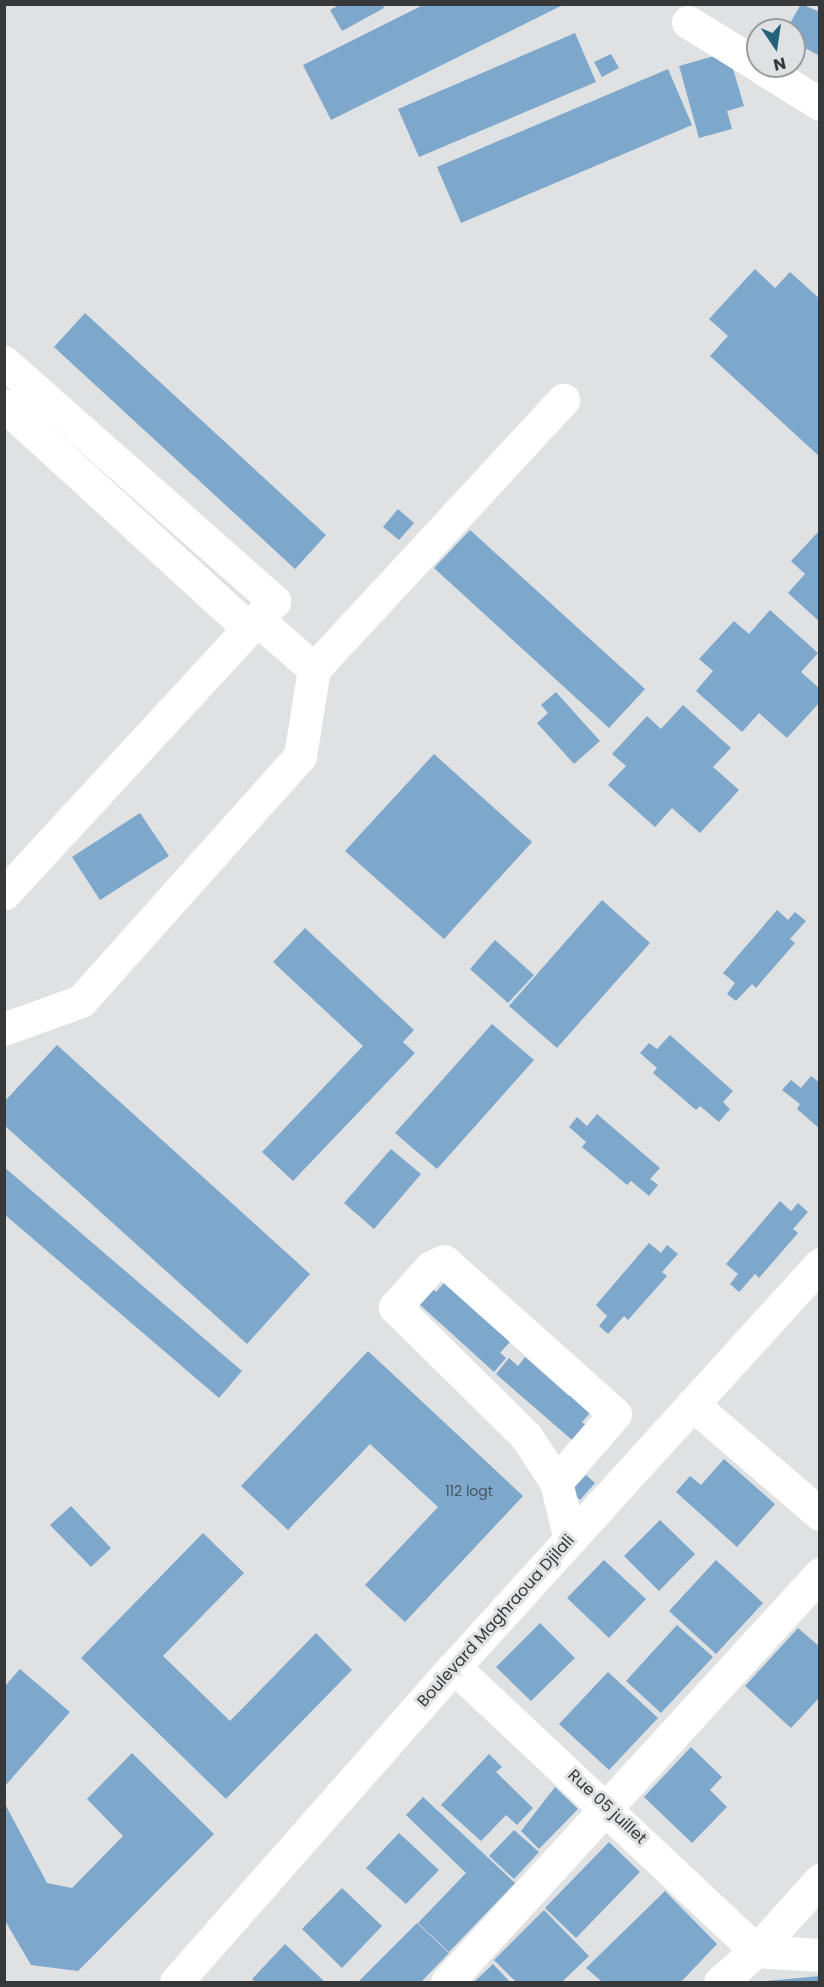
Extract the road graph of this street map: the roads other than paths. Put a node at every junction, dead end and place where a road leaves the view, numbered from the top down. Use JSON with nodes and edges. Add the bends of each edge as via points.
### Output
{"nodes":[{"id":1,"x":688,"y":22,"type":"dead end"},
{"id":2,"x":746,"y":58,"type":"edge"},
{"id":3,"x":777,"y":78,"type":"edge"},
{"id":4,"x":819,"y":104,"type":"edge"},
{"id":5,"x":4,"y":362,"type":"edge"},
{"id":6,"x":563,"y":399,"type":"dead end"},
{"id":7,"x":4,"y":405,"type":"edge"},
{"id":8,"x":260,"y":616,"type":"junction"},
{"id":9,"x":314,"y":669,"type":"junction"},
{"id":10,"x":4,"y":894,"type":"edge"},
{"id":11,"x":4,"y":1029,"type":"edge"},
{"id":12,"x":819,"y":1264,"type":"edge"},
{"id":13,"x":692,"y":1404,"type":"junction"},
{"id":14,"x":556,"y":1482,"type":"junction"},
{"id":15,"x":819,"y":1514,"type":"edge"},
{"id":16,"x":570,"y":1539,"type":"junction"},
{"id":17,"x":819,"y":1574,"type":"edge"},
{"id":18,"x":454,"y":1667,"type":"junction"},
{"id":19,"x":607,"y":1807,"type":"junction"},
{"id":20,"x":819,"y":1880,"type":"edge"},
{"id":21,"x":756,"y":1951,"type":"junction"},
{"id":22,"x":819,"y":1955,"type":"edge"},
{"id":23,"x":176,"y":1983,"type":"edge"},
{"id":24,"x":447,"y":1983,"type":"edge"},
{"id":25,"x":720,"y":1983,"type":"edge"}],
"edges":[{"from":1,"to":2,"type":"street"},
{"from":3,"to":4,"type":"street"},
{"from":5,"to":8,"type":"street"},
{"from":6,"to":9,"type":"street"},
{"from":7,"to":8,"type":"street"},
{"from":8,"to":9,"type":"street"},
{"from":8,"to":10,"type":"street"},
{"from":9,"to":11,"type":"street","via":[[300,756],[81,1000]]},
{"from":12,"to":13,"type":"street","name":"Boulevard Maghraoua Djilali"},
{"from":13,"to":15,"type":"street"},
{"from":13,"to":16,"type":"street","name":"Boulevard Maghraoua Djilali"},
{"from":14,"to":14,"type":"street","via":[[526,1436],[395,1307],[431,1267],[444,1261],[615,1414]]},
{"from":14,"to":16,"type":"street"},
{"from":16,"to":18,"type":"street","name":"Boulevard Maghraoua Djilali"},
{"from":17,"to":19,"type":"street"},
{"from":18,"to":19,"type":"street","name":"Rue 05 juillet"},
{"from":18,"to":23,"type":"street","name":"Boulevard Maghraoua Djilali"},
{"from":19,"to":21,"type":"street","name":"Rue 05 juillet"},
{"from":19,"to":24,"type":"street"},
{"from":20,"to":21,"type":"street"},
{"from":21,"to":22,"type":"street"},
{"from":21,"to":25,"type":"street"}]}
